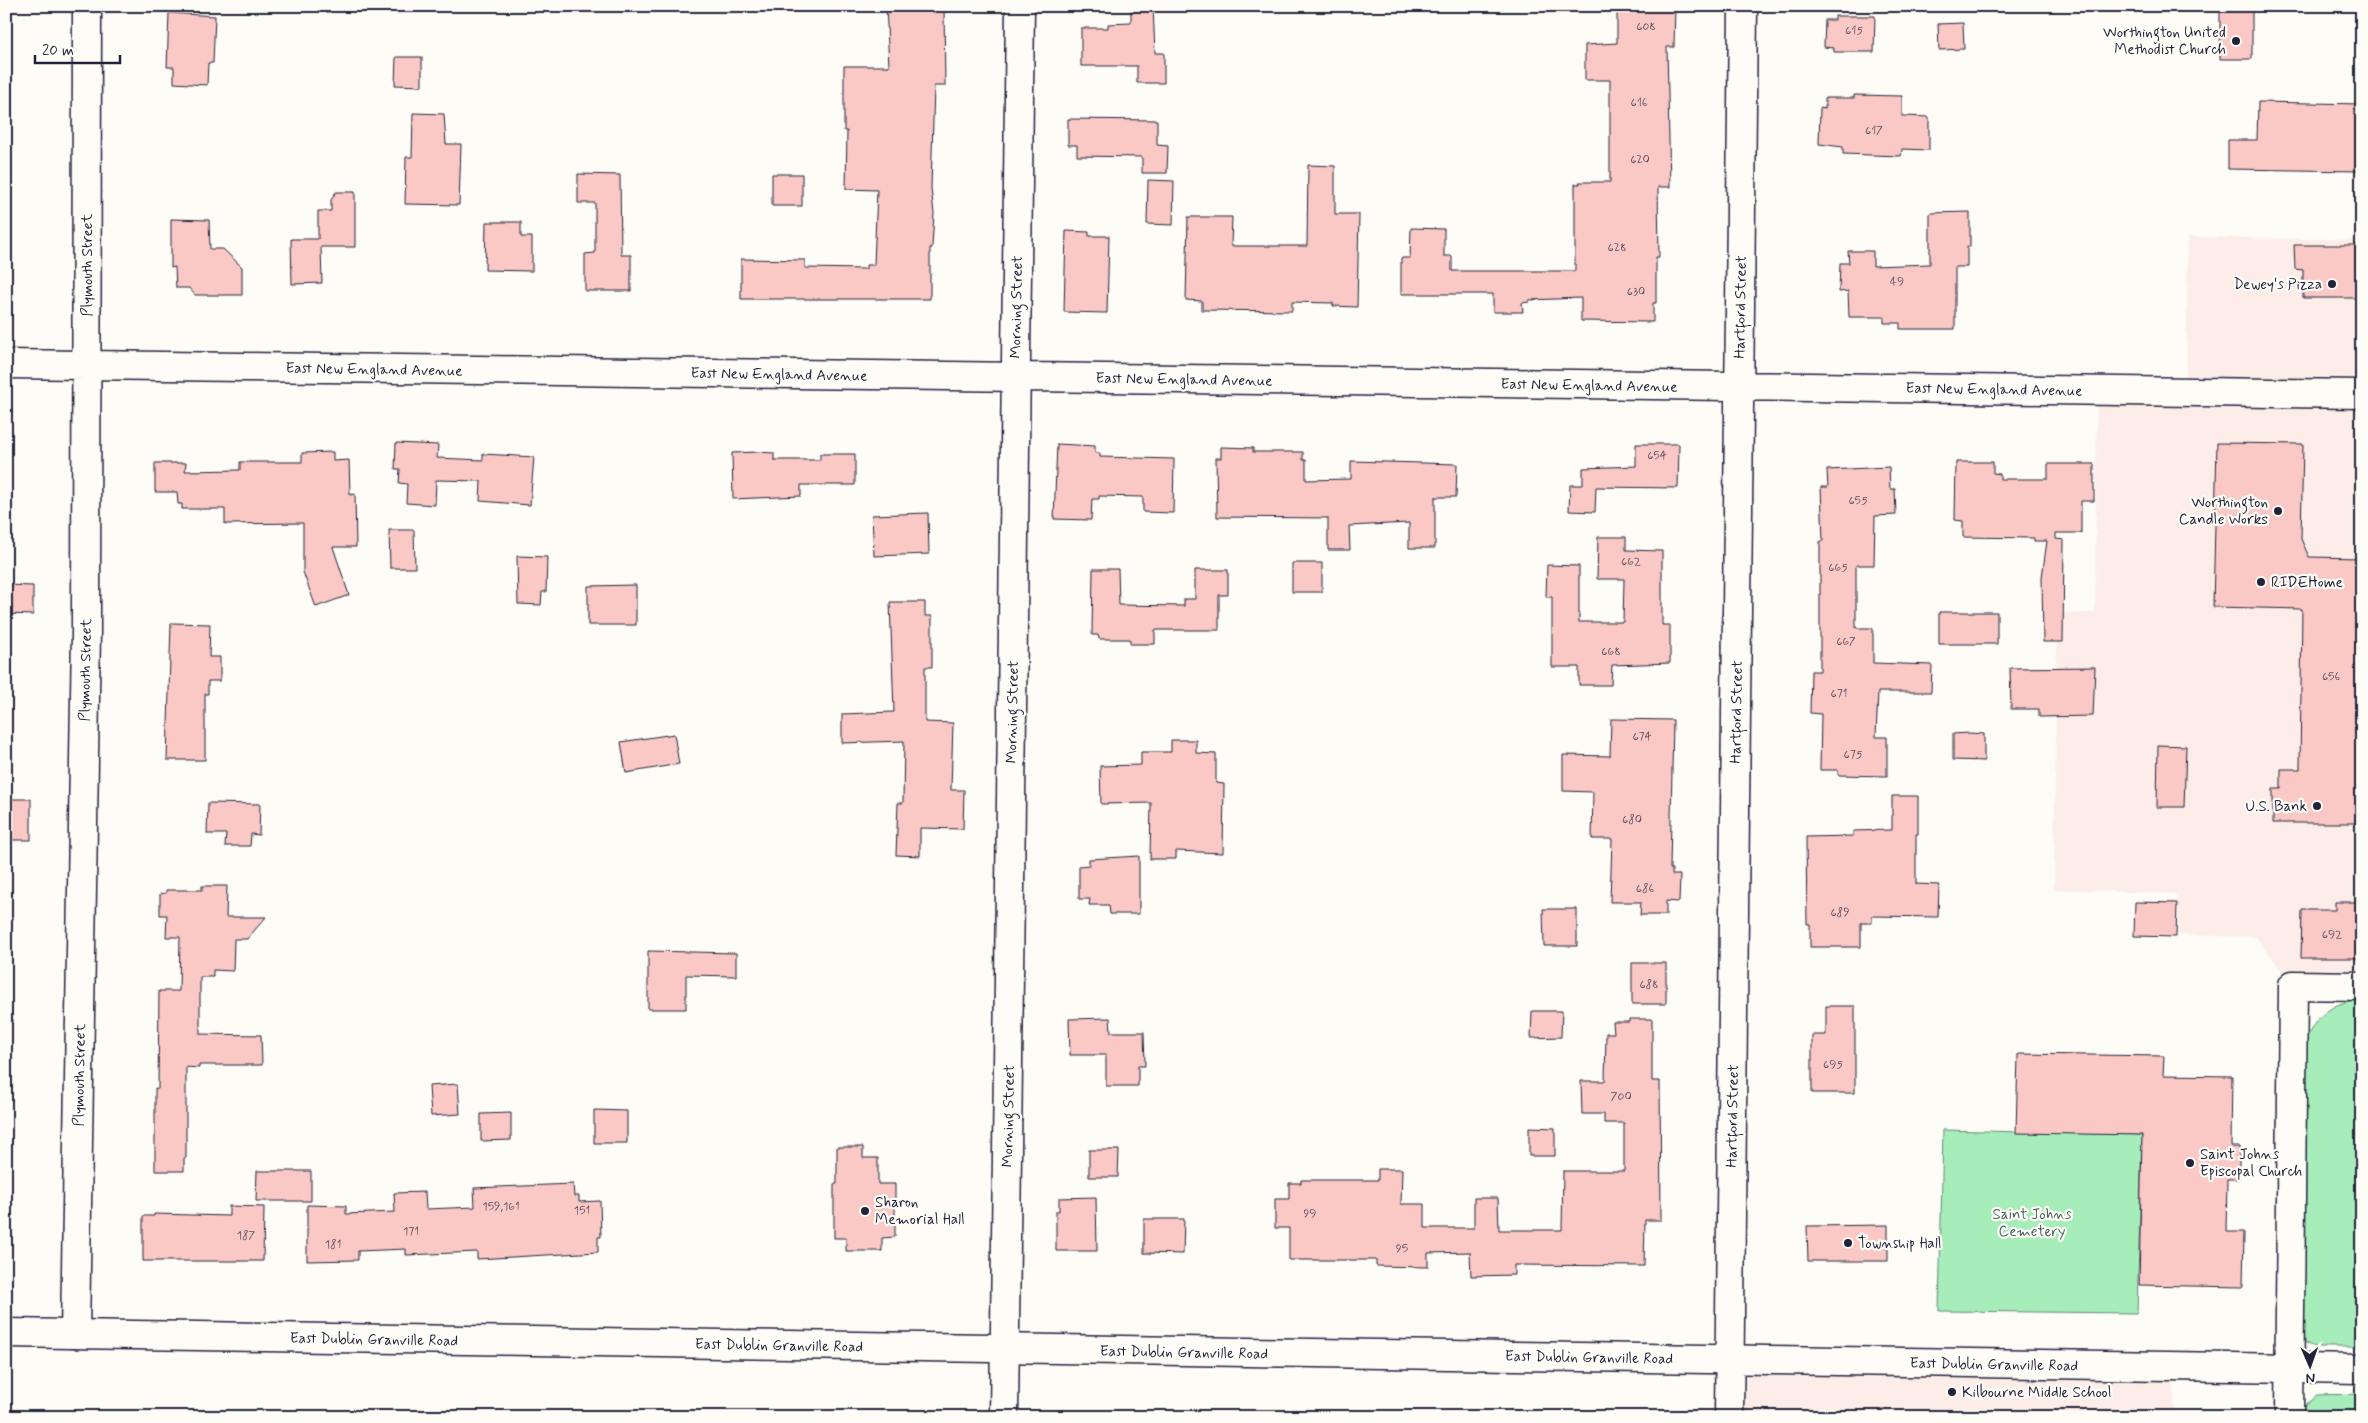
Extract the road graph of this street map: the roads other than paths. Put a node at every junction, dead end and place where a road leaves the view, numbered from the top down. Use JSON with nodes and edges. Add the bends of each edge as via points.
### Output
{"nodes":[{"id":1,"x":87,"y":6,"type":"edge"},
{"id":2,"x":1020,"y":6,"type":"edge"},
{"id":3,"x":1743,"y":6,"type":"edge"},
{"id":4,"x":6,"y":364,"type":"edge"},
{"id":5,"x":86,"y":365,"type":"junction"},
{"id":6,"x":1016,"y":377,"type":"junction"},
{"id":7,"x":1739,"y":386,"type":"junction"},
{"id":8,"x":2362,"y":394,"type":"edge"},
{"id":9,"x":2362,"y":986,"type":"edge"},
{"id":10,"x":6,"y":1333,"type":"edge"},
{"id":11,"x":75,"y":1334,"type":"junction"},
{"id":12,"x":1004,"y":1350,"type":"junction"},
{"id":13,"x":1730,"y":1360,"type":"junction"},
{"id":14,"x":2288,"y":1368,"type":"junction"},
{"id":15,"x":2362,"y":1369,"type":"edge"},
{"id":16,"x":1004,"y":1417,"type":"edge"},
{"id":17,"x":1729,"y":1417,"type":"edge"},
{"id":18,"x":2289,"y":1417,"type":"edge"}],
"edges":[{"from":1,"to":5,"type":"street","name":"Plymouth Street"},
{"from":2,"to":6,"type":"street","name":"Morning Street"},
{"from":3,"to":7,"type":"street","name":"Hartford Street"},
{"from":4,"to":5,"type":"street","name":"East New England Avenue"},
{"from":5,"to":6,"type":"street","name":"East New England Avenue"},
{"from":5,"to":11,"type":"street","name":"Plymouth Street","via":[[86,632]]},
{"from":6,"to":7,"type":"street","name":"East New England Avenue"},
{"from":6,"to":12,"type":"street","name":"Morning Street"},
{"from":7,"to":8,"type":"street","name":"East New England Avenue"},
{"from":7,"to":13,"type":"street","name":"Hartford Street"},
{"from":9,"to":14,"type":"street","via":[[2292,985]]},
{"from":10,"to":11,"type":"street","name":"East Dublin Granville Road"},
{"from":11,"to":12,"type":"street","name":"East Dublin Granville Road"},
{"from":12,"to":13,"type":"street","name":"East Dublin Granville Road"},
{"from":12,"to":16,"type":"street","name":"Morning Street"},
{"from":13,"to":14,"type":"street","name":"East Dublin Granville Road"},
{"from":13,"to":17,"type":"street","name":"Hartford Street"},
{"from":14,"to":15,"type":"street","name":"East Dublin Granville Road"},
{"from":14,"to":18,"type":"street"}]}
